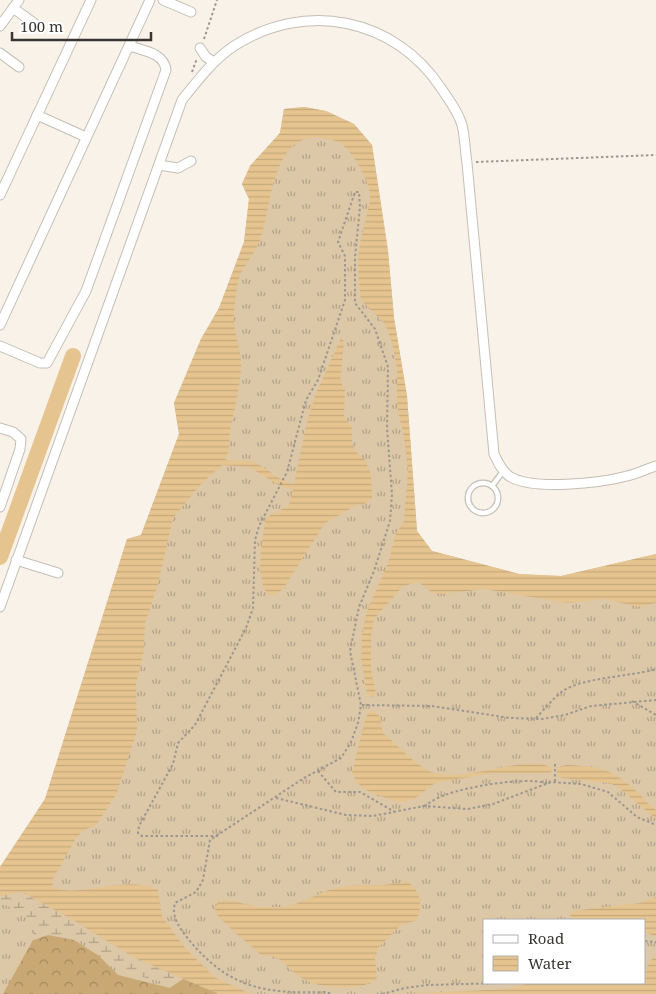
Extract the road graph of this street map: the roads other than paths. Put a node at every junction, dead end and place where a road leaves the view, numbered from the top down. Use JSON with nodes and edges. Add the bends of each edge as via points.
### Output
{"nodes":[{"id":1,"x":91,"y":0,"type":"edge"},
{"id":2,"x":150,"y":0,"type":"edge"},
{"id":3,"x":163,"y":0,"type":"edge"},
{"id":4,"x":16,"y":4,"type":"edge"},
{"id":5,"x":191,"y":12,"type":"dead end"},
{"id":6,"x":0,"y":26,"type":"edge"},
{"id":7,"x":38,"y":26,"type":"dead end"},
{"id":8,"x":130,"y":46,"type":"junction"},
{"id":9,"x":200,"y":48,"type":"dead end"},
{"id":10,"x":0,"y":53,"type":"edge"},
{"id":11,"x":214,"y":62,"type":"junction"},
{"id":12,"x":19,"y":67,"type":"dead end"},
{"id":13,"x":37,"y":115,"type":"junction"},
{"id":14,"x":86,"y":137,"type":"junction"},
{"id":15,"x":191,"y":161,"type":"dead end"},
{"id":16,"x":159,"y":165,"type":"junction"},
{"id":17,"x":0,"y":195,"type":"edge"},
{"id":18,"x":0,"y":325,"type":"edge"},
{"id":19,"x":0,"y":346,"type":"edge"},
{"id":20,"x":0,"y":428,"type":"edge"},
{"id":21,"x":656,"y":466,"type":"edge"},
{"id":22,"x":504,"y":470,"type":"junction"},
{"id":23,"x":492,"y":486,"type":"junction"},
{"id":24,"x":0,"y":507,"type":"edge"},
{"id":25,"x":16,"y":560,"type":"junction"},
{"id":26,"x":58,"y":573,"type":"dead end"},
{"id":27,"x":0,"y":607,"type":"edge"}],
"edges":[{"from":1,"to":13,"type":"street"},
{"from":2,"to":8,"type":"street"},
{"from":3,"to":5,"type":"street"},
{"from":4,"to":6,"type":"street"},
{"from":4,"to":7,"type":"street"},
{"from":8,"to":14,"type":"street"},
{"from":8,"to":19,"type":"street","via":[[160,56],[166,70],[86,291],[47,363]]},
{"from":9,"to":11,"type":"street"},
{"from":10,"to":12,"type":"street"},
{"from":11,"to":16,"type":"street","via":[[182,100]]},
{"from":11,"to":22,"type":"street","via":[[236,44],[272,27],[299,21],[330,20],[359,24],[384,35],[410,52],[432,74],[462,125],[494,454]]},
{"from":13,"to":14,"type":"street"},
{"from":13,"to":17,"type":"street"},
{"from":14,"to":18,"type":"street"},
{"from":15,"to":16,"type":"street","via":[[178,168]]},
{"from":16,"to":25,"type":"street"},
{"from":20,"to":24,"type":"street","via":[[13,432],[20,439],[20,449]]},
{"from":21,"to":22,"type":"street","via":[[600,482],[532,484],[520,481]]},
{"from":22,"to":23,"type":"lane"},
{"from":23,"to":23,"type":"lane","via":[[497,494],[496,504],[489,511],[475,510],[468,498],[471,489],[478,484]]},
{"from":25,"to":26,"type":"street"},
{"from":25,"to":27,"type":"street"}]}
